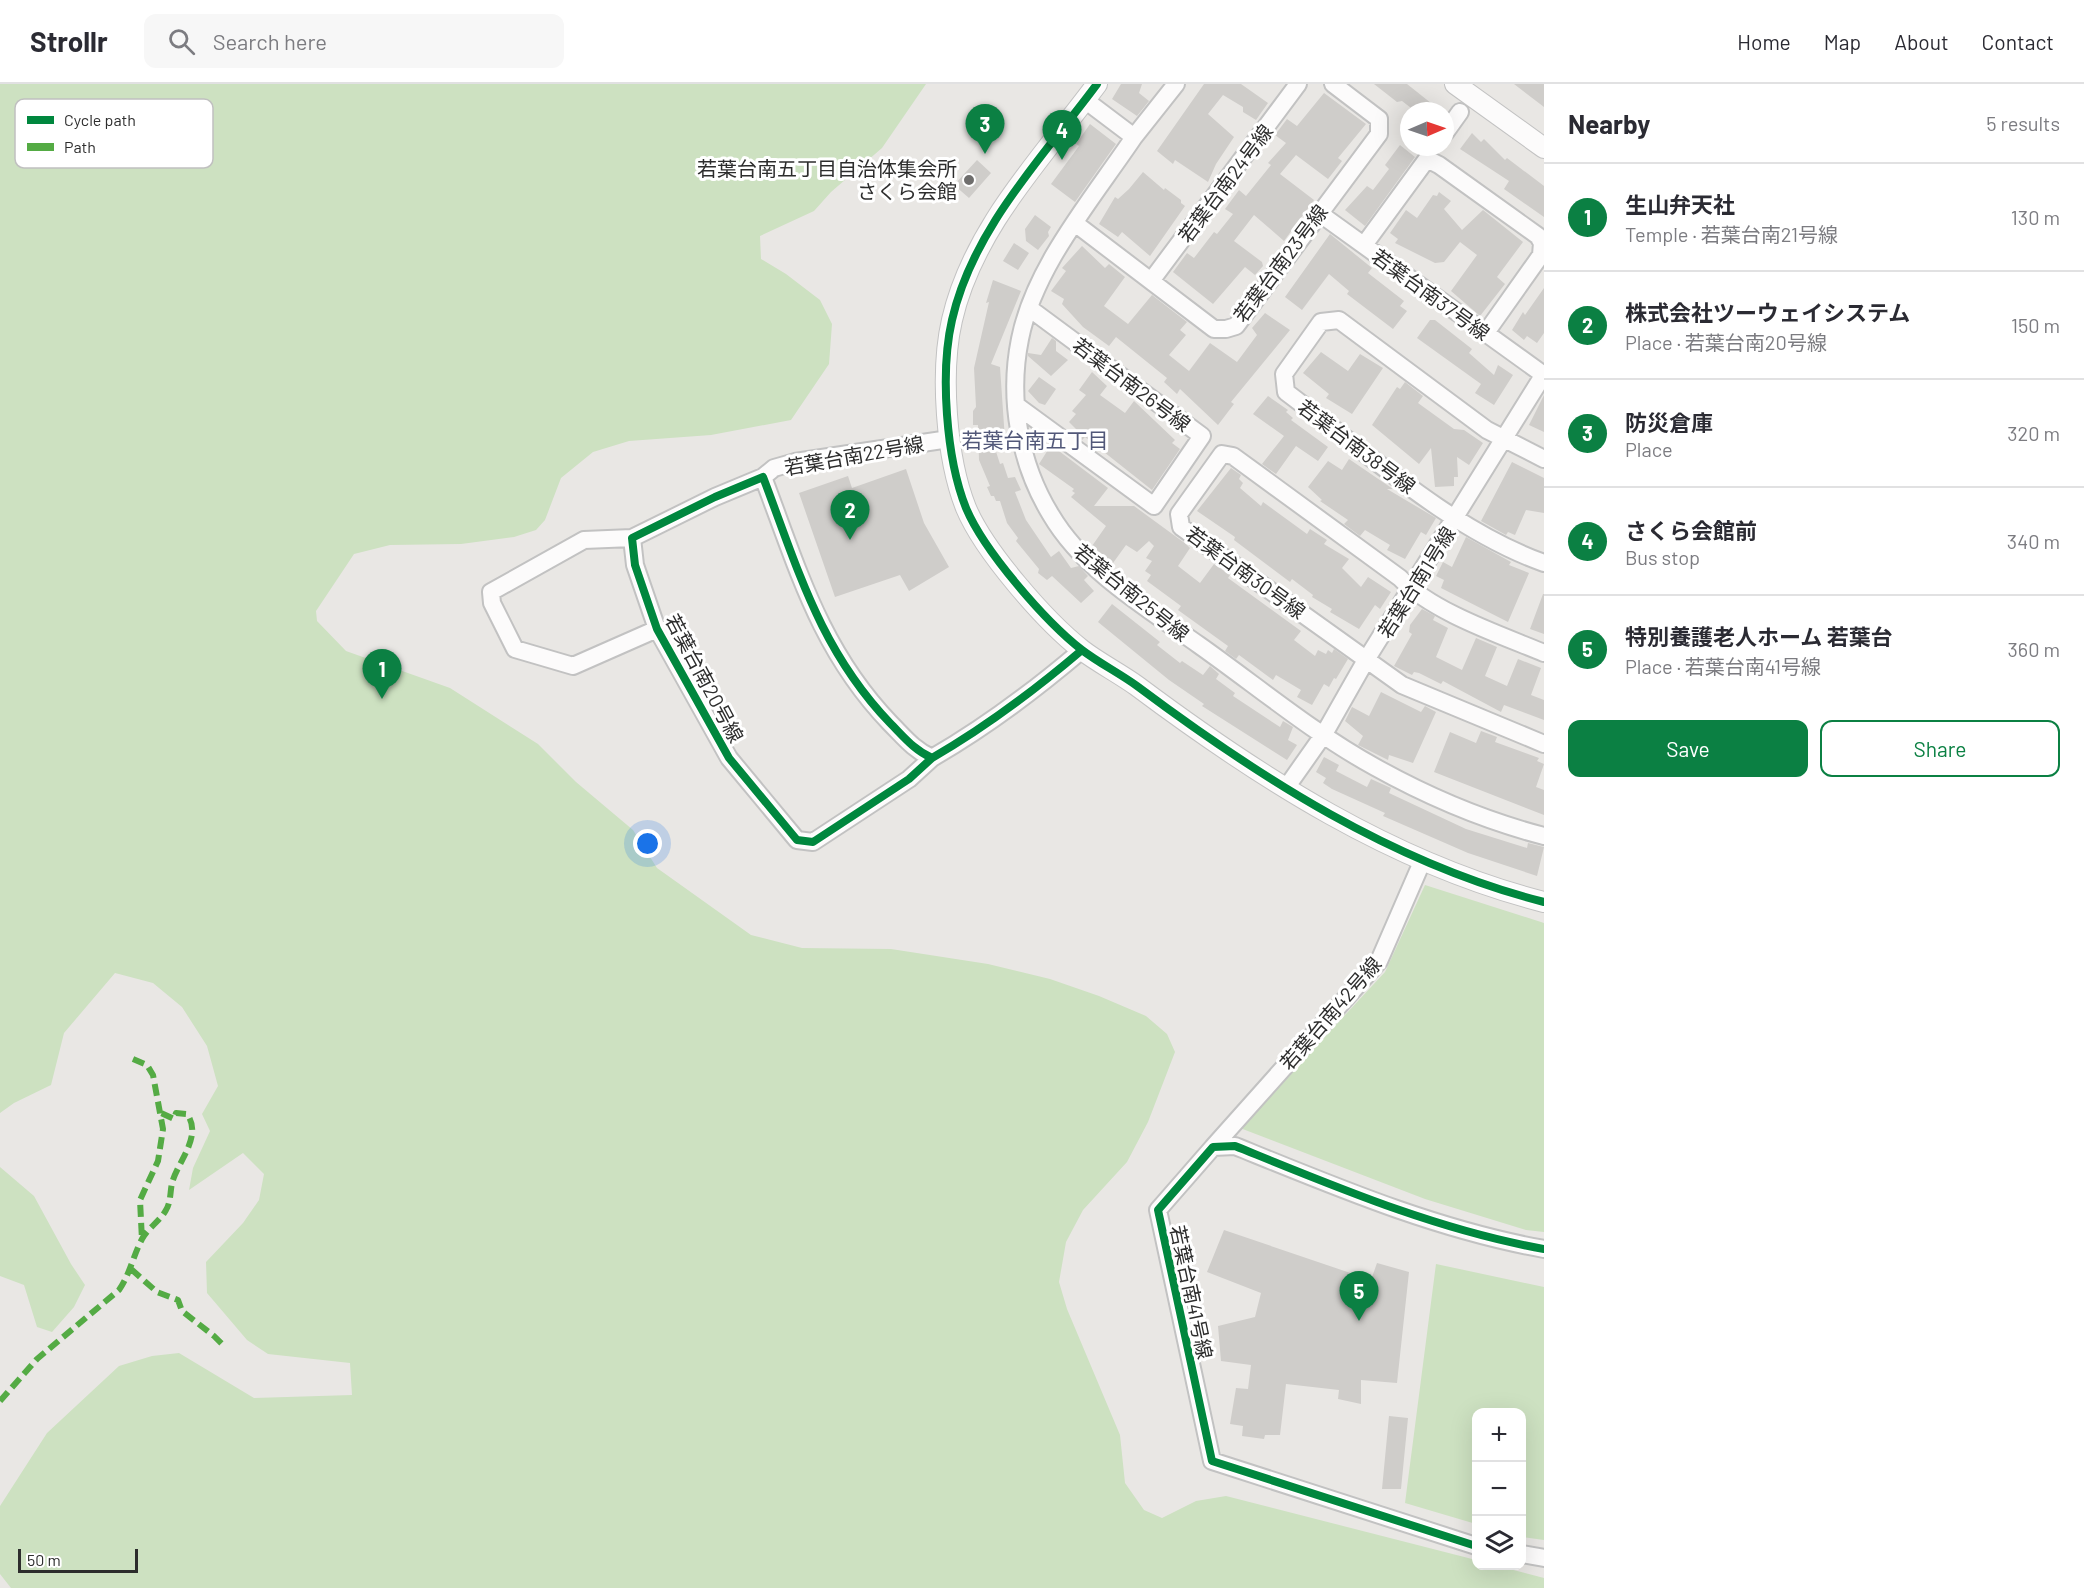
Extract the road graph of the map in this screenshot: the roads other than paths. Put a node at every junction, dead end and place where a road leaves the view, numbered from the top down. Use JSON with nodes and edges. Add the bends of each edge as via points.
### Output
{"nodes":[{"id":1,"x":1097,"y":84,"type":"edge"},
{"id":2,"x":1176,"y":84,"type":"edge"},
{"id":3,"x":1298,"y":84,"type":"edge"},
{"id":4,"x":1333,"y":84,"type":"edge"},
{"id":5,"x":1455,"y":84,"type":"edge"},
{"id":6,"x":1085,"y":100,"type":"junction"},
{"id":7,"x":1460,"y":112,"type":"dead end"},
{"id":8,"x":1454,"y":120,"type":"edge"},
{"id":9,"x":1134,"y":137,"type":"junction"},
{"id":10,"x":1544,"y":148,"type":"edge"},
{"id":11,"x":1429,"y":156,"type":"edge"},
{"id":12,"x":1433,"y":156,"type":"edge"},
{"id":13,"x":1319,"y":213,"type":"junction"},
{"id":14,"x":1076,"y":224,"type":"junction"},
{"id":15,"x":1364,"y":245,"type":"junction"},
{"id":16,"x":1543,"y":248,"type":"edge"},
{"id":17,"x":1151,"y":281,"type":"junction"},
{"id":18,"x":1029,"y":308,"type":"junction"},
{"id":19,"x":1485,"y":334,"type":"junction"},
{"id":20,"x":1544,"y":375,"type":"edge"},
{"id":21,"x":1016,"y":405,"type":"junction"},
{"id":22,"x":949,"y":439,"type":"junction"},
{"id":23,"x":1503,"y":439,"type":"junction"},
{"id":24,"x":1544,"y":459,"type":"edge"},
{"id":25,"x":763,"y":477,"type":"junction"},
{"id":26,"x":1455,"y":519,"type":"junction"},
{"id":27,"x":632,"y":538,"type":"junction"},
{"id":28,"x":1544,"y":563,"type":"edge"},
{"id":29,"x":1412,"y":590,"type":"junction"},
{"id":30,"x":657,"y":629,"type":"junction"},
{"id":31,"x":1082,"y":650,"type":"junction"},
{"id":32,"x":1544,"y":653,"type":"edge"},
{"id":33,"x":1366,"y":660,"type":"junction"},
{"id":34,"x":1324,"y":734,"type":"junction"},
{"id":35,"x":1544,"y":744,"type":"edge"},
{"id":36,"x":932,"y":758,"type":"junction"},
{"id":37,"x":1286,"y":788,"type":"junction"},
{"id":38,"x":1544,"y":836,"type":"edge"},
{"id":39,"x":1422,"y":862,"type":"junction"},
{"id":40,"x":1544,"y":902,"type":"edge"},
{"id":41,"x":1213,"y":1147,"type":"junction"},
{"id":42,"x":1544,"y":1249,"type":"edge"},
{"id":43,"x":1472,"y":1545,"type":"edge"},
{"id":44,"x":1526,"y":1555,"type":"edge"},
{"id":45,"x":1544,"y":1558,"type":"edge"}],
"edges":[{"from":1,"to":6,"type":"street"},
{"from":2,"to":9,"type":"street"},
{"from":3,"to":17,"type":"street","name":"若葉台南24号線"},
{"from":4,"to":13,"type":"street","name":"若葉台南23号線","via":[[1375,114],[1381,129]]},
{"from":5,"to":10,"type":"street"},
{"from":6,"to":9,"type":"street"},
{"from":6,"to":22,"type":"street","via":[[1020,181],[967,271],[946,353]]},
{"from":7,"to":8,"type":"street"},
{"from":9,"to":14,"type":"street","name":"若葉台南25号線"},
{"from":11,"to":15,"type":"street"},
{"from":12,"to":16,"type":"street","via":[[1439,165],[1538,236]]},
{"from":13,"to":15,"type":"street","name":"若葉台南37号線"},
{"from":13,"to":17,"type":"street","name":"若葉台南23号線","via":[[1236,326],[1214,329]]},
{"from":14,"to":17,"type":"street","name":"若葉台南23号線"},
{"from":14,"to":18,"type":"street","name":"若葉台南25号線","via":[[1046,266]]},
{"from":15,"to":19,"type":"street","name":"若葉台南37号線"},
{"from":16,"to":19,"type":"street"},
{"from":18,"to":21,"type":"street","name":"若葉台南25号線","via":[[1020,339]]},
{"from":18,"to":21,"type":"street","name":"若葉台南26号線","via":[[1202,436],[1154,506]]},
{"from":19,"to":20,"type":"street","name":"若葉台南37号線"},
{"from":20,"to":23,"type":"street","name":"若葉台南1号線"},
{"from":21,"to":34,"type":"street","name":"若葉台南25号線","via":[[1020,442],[1040,495],[1072,544],[1114,582]]},
{"from":22,"to":25,"type":"street","name":"若葉台南22号線","via":[[795,462],[774,468]]},
{"from":22,"to":31,"type":"street","via":[[966,508],[994,554],[1032,603]]},
{"from":23,"to":24,"type":"street","name":"若葉台南38号線"},
{"from":23,"to":26,"type":"street","name":"若葉台南1号線"},
{"from":23,"to":26,"type":"street","name":"若葉台南38号線","via":[[1339,320],[1321,322],[1284,374],[1286,392]]},
{"from":25,"to":27,"type":"street"},
{"from":25,"to":36,"type":"street","via":[[819,623],[878,710],[917,751]]},
{"from":26,"to":28,"type":"street","name":"若葉台南38号線","via":[[1520,555]]},
{"from":26,"to":29,"type":"street","name":"若葉台南1号線"},
{"from":27,"to":30,"type":"street","name":"若葉台南20号線","via":[[635,565]]},
{"from":27,"to":30,"type":"street","via":[[584,540],[491,592],[492,603],[515,649],[573,666]]},
{"from":29,"to":32,"type":"street","via":[[1480,627]]},
{"from":29,"to":33,"type":"street","name":"若葉台南1号線"},
{"from":29,"to":33,"type":"street","name":"若葉台南30号線","via":[[1233,456],[1222,454],[1179,514],[1181,526]]},
{"from":30,"to":36,"type":"street","name":"若葉台南20号線","via":[[729,758],[797,840],[813,842],[909,778]]},
{"from":31,"to":36,"type":"street","name":"若葉台南20号線","via":[[1038,688]]},
{"from":31,"to":37,"type":"street","via":[[1116,670],[1245,764]]},
{"from":33,"to":34,"type":"street","name":"若葉台南1号線"},
{"from":33,"to":35,"type":"street","via":[[1402,685]]},
{"from":34,"to":37,"type":"street","name":"若葉台南1号線"},
{"from":34,"to":38,"type":"street","name":"若葉台南25号線","via":[[1374,767],[1450,803]]},
{"from":37,"to":39,"type":"street"},
{"from":39,"to":40,"type":"street"},
{"from":39,"to":41,"type":"street","name":"若葉台南42号線","via":[[1379,962]]},
{"from":41,"to":42,"type":"street","via":[[1235,1146],[1379,1205]]},
{"from":41,"to":43,"type":"street","name":"若葉台南41号線","via":[[1158,1210],[1212,1461]]},
{"from":44,"to":45,"type":"street"}]}
